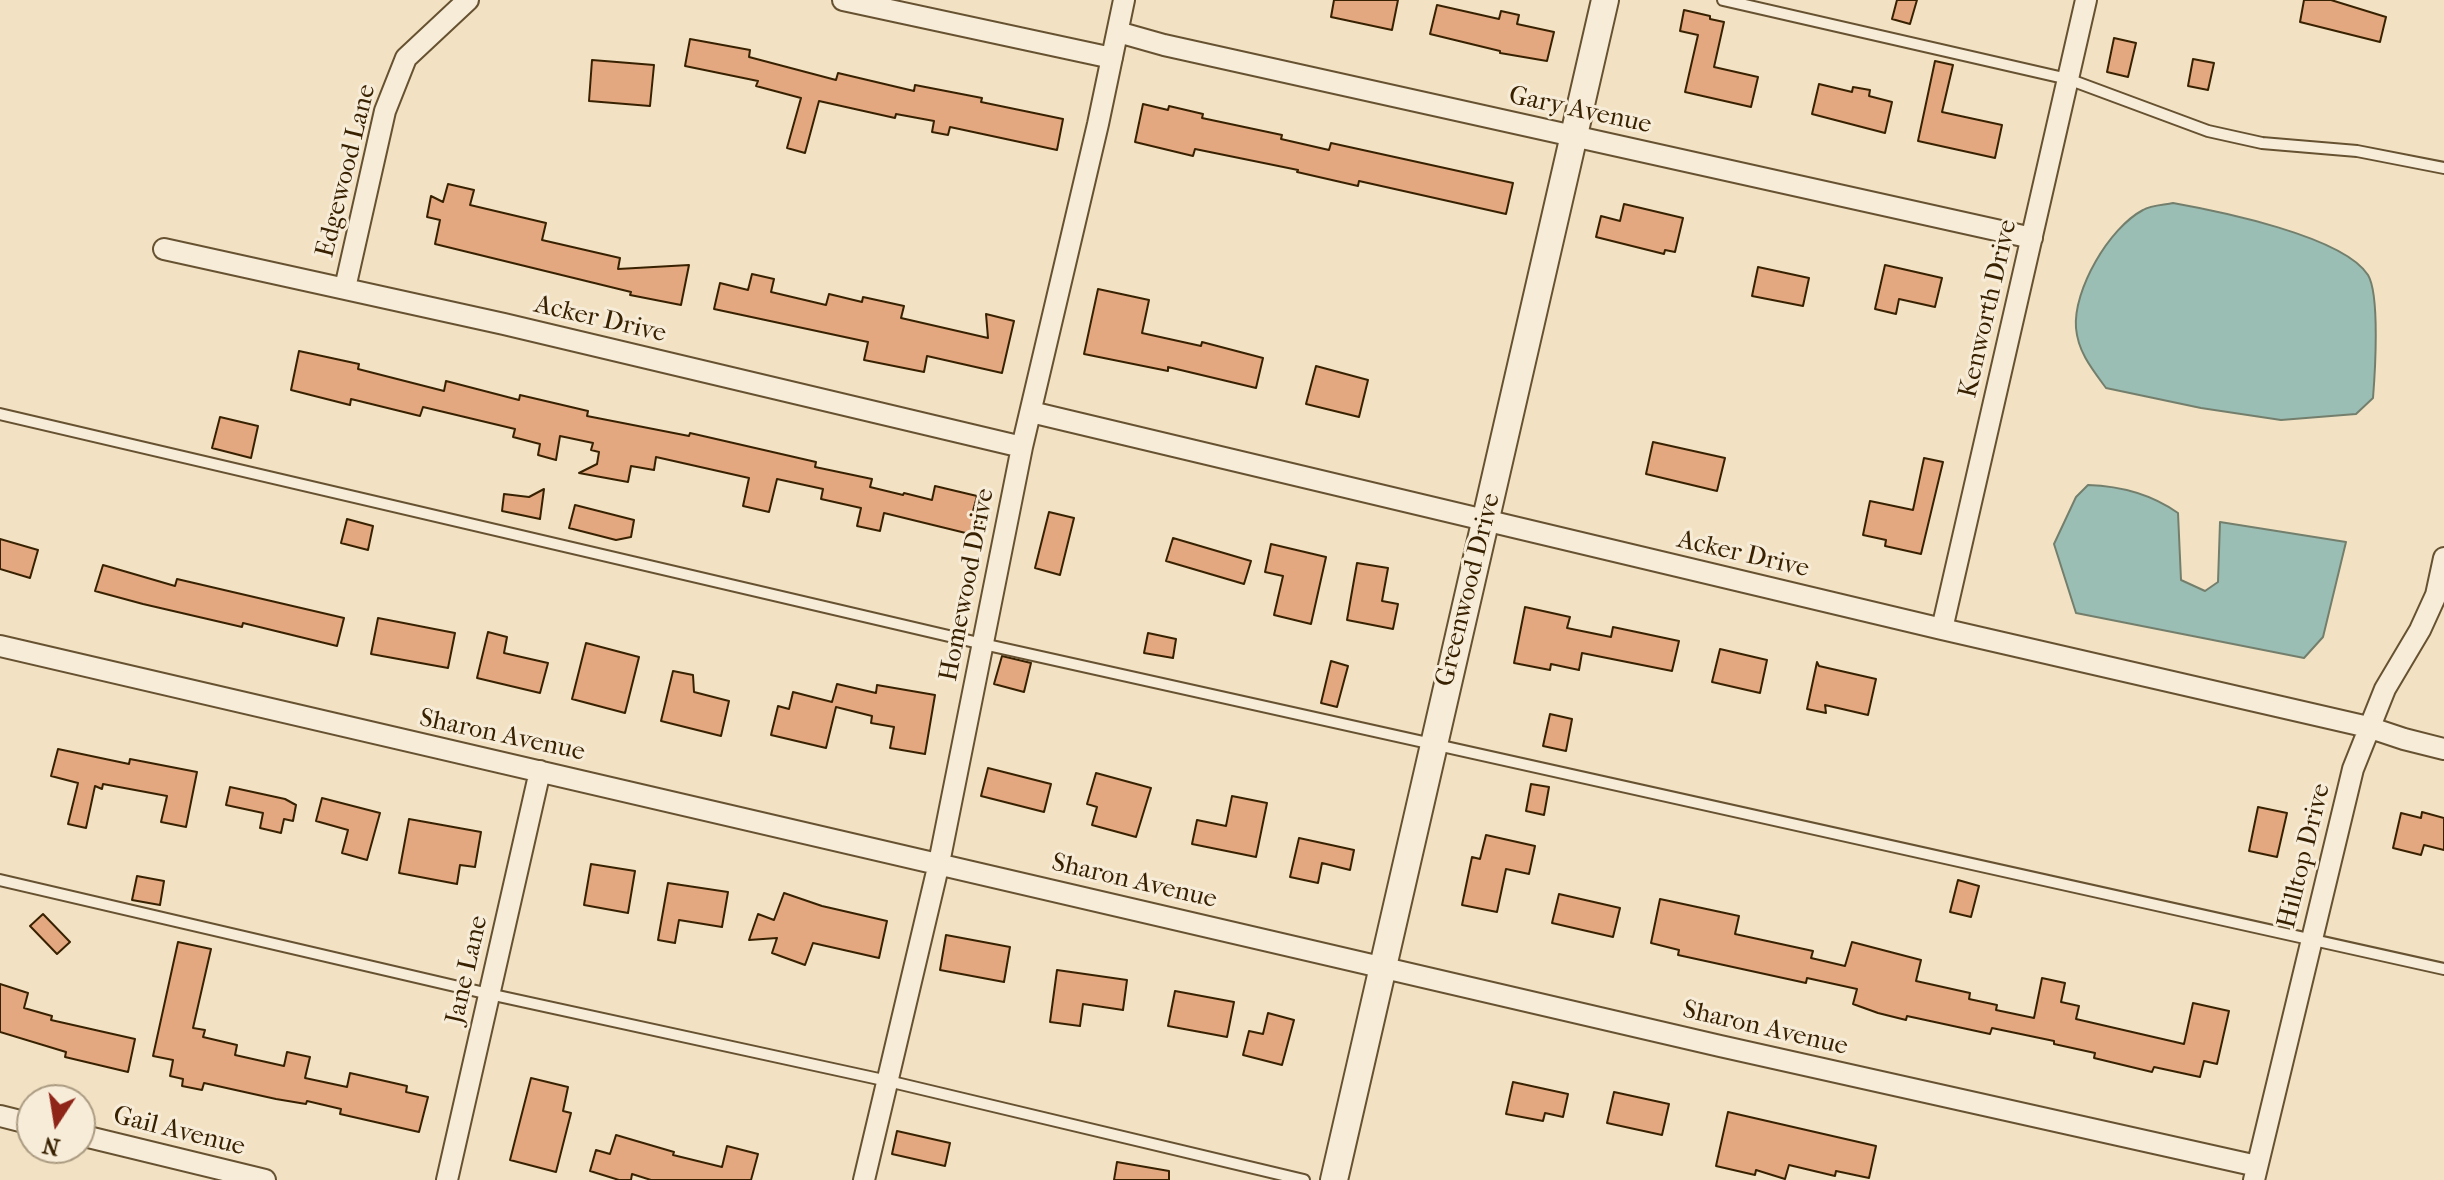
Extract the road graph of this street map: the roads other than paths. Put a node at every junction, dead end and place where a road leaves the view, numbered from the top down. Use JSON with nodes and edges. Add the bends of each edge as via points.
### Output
{"nodes":[{"id":1,"x":468,"y":0,"type":"edge"},
{"id":2,"x":843,"y":0,"type":"edge"},
{"id":3,"x":1124,"y":0,"type":"edge"},
{"id":4,"x":1605,"y":0,"type":"edge"},
{"id":5,"x":1723,"y":0,"type":"edge"},
{"id":6,"x":2086,"y":0,"type":"edge"},
{"id":7,"x":1118,"y":32,"type":"junction"},
{"id":8,"x":1112,"y":58,"type":"junction"},
{"id":9,"x":2068,"y":79,"type":"junction"},
{"id":10,"x":1572,"y":137,"type":"junction"},
{"id":11,"x":2444,"y":168,"type":"edge"},
{"id":12,"x":2032,"y":238,"type":"junction"},
{"id":13,"x":164,"y":249,"type":"dead end"},
{"id":14,"x":345,"y":288,"type":"junction"},
{"id":15,"x":1031,"y":412,"type":"junction"},
{"id":16,"x":0,"y":414,"type":"edge"},
{"id":17,"x":1022,"y":447,"type":"junction"},
{"id":18,"x":1484,"y":521,"type":"junction"},
{"id":19,"x":2444,"y":558,"type":"edge"},
{"id":20,"x":1942,"y":629,"type":"junction"},
{"id":21,"x":983,"y":644,"type":"junction"},
{"id":22,"x":0,"y":646,"type":"edge"},
{"id":23,"x":2368,"y":727,"type":"junction"},
{"id":24,"x":1433,"y":742,"type":"junction"},
{"id":25,"x":2444,"y":749,"type":"edge"},
{"id":26,"x":540,"y":771,"type":"junction"},
{"id":27,"x":939,"y":863,"type":"junction"},
{"id":28,"x":0,"y":880,"type":"edge"},
{"id":29,"x":2312,"y":939,"type":"junction"},
{"id":30,"x":1382,"y":967,"type":"junction"},
{"id":31,"x":2444,"y":969,"type":"edge"},
{"id":32,"x":489,"y":994,"type":"junction"},
{"id":33,"x":888,"y":1081,"type":"junction"},
{"id":34,"x":96,"y":1139,"type":"edge"},
{"id":35,"x":2256,"y":1173,"type":"edge"},
{"id":36,"x":265,"y":1180,"type":"edge"},
{"id":37,"x":447,"y":1180,"type":"edge"},
{"id":38,"x":864,"y":1180,"type":"edge"},
{"id":39,"x":1304,"y":1180,"type":"edge"},
{"id":40,"x":1334,"y":1180,"type":"edge"}],
"edges":[{"from":1,"to":14,"type":"street","name":"Edgewood Lane","via":[[406,58],[385,111]]},
{"from":2,"to":8,"type":"street"},
{"from":3,"to":7,"type":"street","name":"Homewood Drive"},
{"from":4,"to":10,"type":"street","name":"Greenwood Drive"},
{"from":5,"to":9,"type":"lane"},
{"from":6,"to":9,"type":"street","name":"Kenworth Drive"},
{"from":7,"to":8,"type":"street","name":"Homewood Drive"},
{"from":7,"to":10,"type":"street","name":"Gary Avenue"},
{"from":8,"to":15,"type":"street","name":"Homewood Drive"},
{"from":9,"to":11,"type":"lane","via":[[2208,131]]},
{"from":9,"to":12,"type":"street","name":"Kenworth Drive"},
{"from":10,"to":12,"type":"street","name":"Gary Avenue"},
{"from":10,"to":18,"type":"street","name":"Greenwood Drive"},
{"from":12,"to":20,"type":"street","name":"Kenworth Drive"},
{"from":13,"to":14,"type":"street","name":"Acker Drive"},
{"from":14,"to":17,"type":"street","name":"Acker Drive"},
{"from":15,"to":17,"type":"street","name":"Homewood Drive"},
{"from":15,"to":18,"type":"street","name":"Acker Drive"},
{"from":16,"to":21,"type":"lane"},
{"from":17,"to":21,"type":"street","name":"Homewood Drive"},
{"from":18,"to":20,"type":"street","name":"Acker Drive"},
{"from":18,"to":24,"type":"street","name":"Greenwood Drive"},
{"from":19,"to":23,"type":"street","name":"Hilltop Drive","via":[[2436,595]]},
{"from":20,"to":23,"type":"street","name":"Acker Drive"},
{"from":21,"to":24,"type":"lane"},
{"from":21,"to":27,"type":"street","name":"Homewood Drive"},
{"from":22,"to":26,"type":"street","name":"Sharon Avenue"},
{"from":23,"to":25,"type":"street","name":"Acker Drive"},
{"from":23,"to":29,"type":"street","name":"Hilltop Drive"},
{"from":24,"to":29,"type":"lane"},
{"from":24,"to":30,"type":"street","name":"Greenwood Drive"},
{"from":26,"to":27,"type":"street","name":"Sharon Avenue"},
{"from":26,"to":32,"type":"street","name":"Jane Lane"},
{"from":27,"to":30,"type":"street","name":"Sharon Avenue"},
{"from":27,"to":33,"type":"street","name":"Homewood Drive"},
{"from":28,"to":32,"type":"lane"},
{"from":29,"to":31,"type":"lane"},
{"from":29,"to":35,"type":"street","name":"Hilltop Drive"},
{"from":30,"to":35,"type":"street","name":"Sharon Avenue"},
{"from":30,"to":40,"type":"street","name":"Greenwood Drive"},
{"from":32,"to":33,"type":"lane"},
{"from":32,"to":37,"type":"street","name":"Jane Lane"},
{"from":33,"to":38,"type":"street","name":"Homewood Drive"},
{"from":33,"to":39,"type":"lane"},
{"from":34,"to":36,"type":"street","name":"Gail Avenue"}]}
